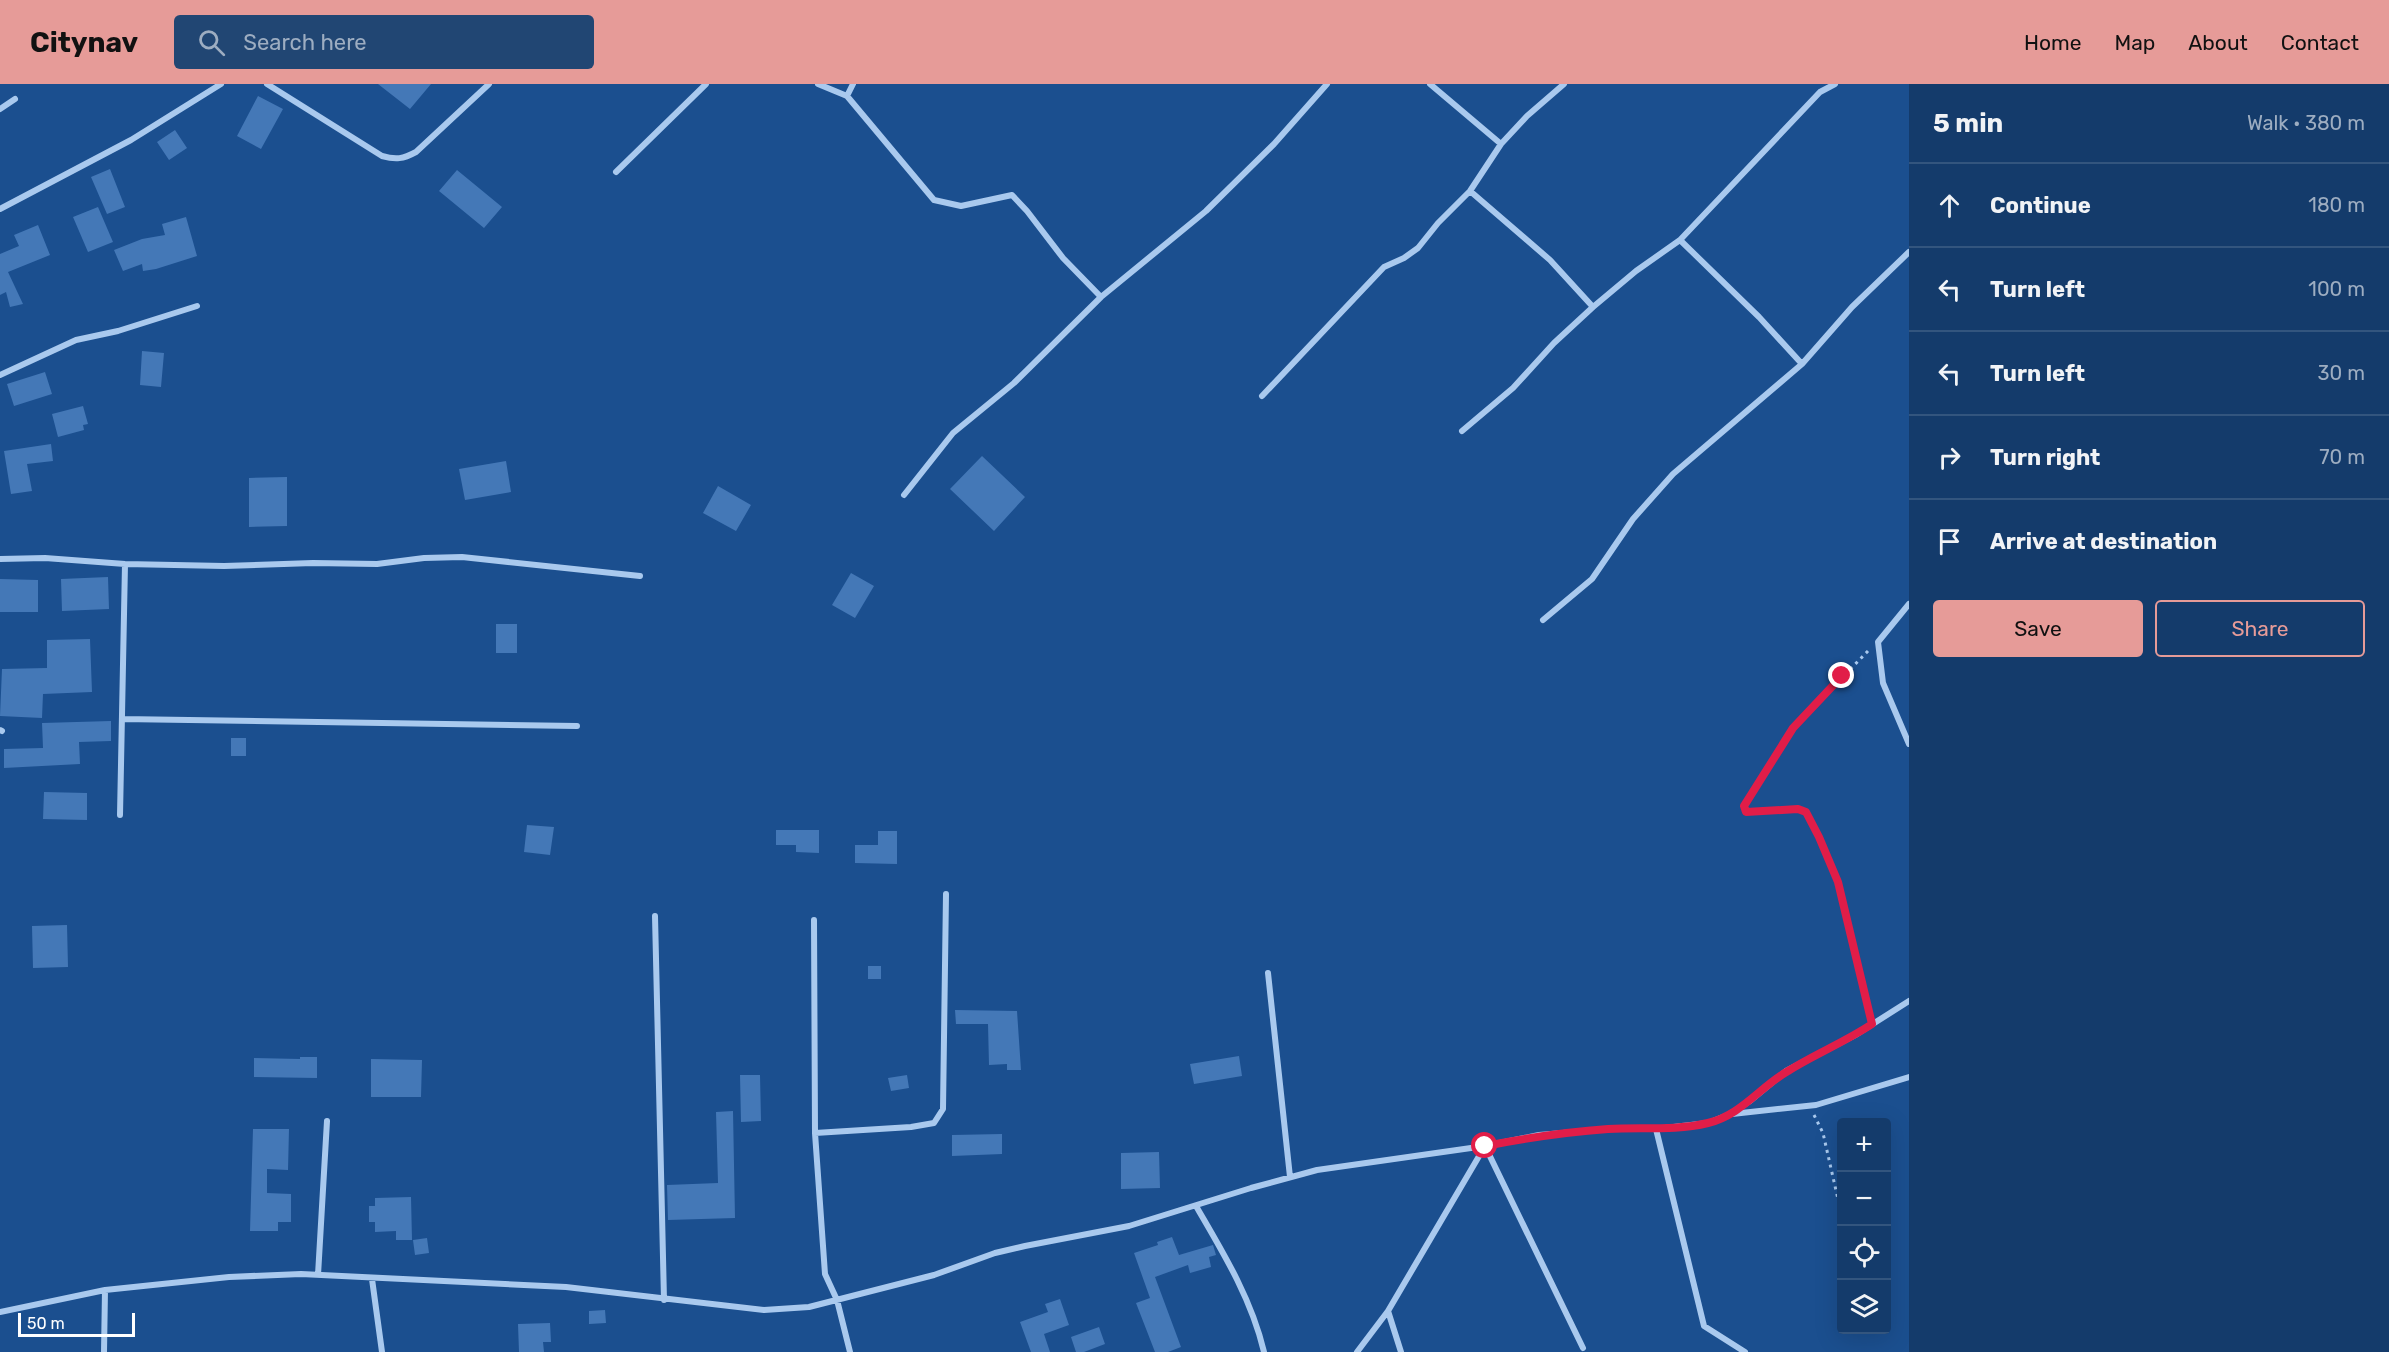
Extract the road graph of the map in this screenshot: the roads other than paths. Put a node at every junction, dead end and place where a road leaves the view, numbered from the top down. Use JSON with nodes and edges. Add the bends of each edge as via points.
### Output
{"nodes":[{"id":1,"x":221,"y":84,"type":"edge"},
{"id":2,"x":267,"y":84,"type":"edge"},
{"id":3,"x":489,"y":84,"type":"edge"},
{"id":4,"x":705,"y":84,"type":"edge"},
{"id":5,"x":818,"y":84,"type":"edge"},
{"id":6,"x":853,"y":84,"type":"edge"},
{"id":7,"x":1327,"y":84,"type":"edge"},
{"id":8,"x":1430,"y":84,"type":"edge"},
{"id":9,"x":1564,"y":84,"type":"edge"},
{"id":10,"x":1835,"y":84,"type":"edge"},
{"id":11,"x":847,"y":96,"type":"junction"},
{"id":12,"x":15,"y":99,"type":"dead end"},
{"id":13,"x":0,"y":109,"type":"edge"},
{"id":14,"x":1501,"y":144,"type":"junction"},
{"id":15,"x":616,"y":172,"type":"dead end"},
{"id":16,"x":1470,"y":191,"type":"junction"},
{"id":17,"x":0,"y":209,"type":"edge"},
{"id":18,"x":1680,"y":240,"type":"junction"},
{"id":19,"x":1909,"y":252,"type":"edge"},
{"id":20,"x":1101,"y":297,"type":"junction"},
{"id":21,"x":197,"y":306,"type":"dead end"},
{"id":22,"x":1593,"y":307,"type":"junction"},
{"id":23,"x":1802,"y":364,"type":"junction"},
{"id":24,"x":0,"y":375,"type":"edge"},
{"id":25,"x":1262,"y":396,"type":"dead end"},
{"id":26,"x":1462,"y":431,"type":"dead end"},
{"id":27,"x":904,"y":495,"type":"dead end"},
{"id":28,"x":0,"y":559,"type":"edge"},
{"id":29,"x":125,"y":564,"type":"junction"},
{"id":30,"x":640,"y":576,"type":"dead end"},
{"id":31,"x":1909,"y":604,"type":"edge"},
{"id":32,"x":1543,"y":620,"type":"dead end"},
{"id":33,"x":122,"y":719,"type":"junction"},
{"id":34,"x":577,"y":726,"type":"dead end"},
{"id":35,"x":1909,"y":744,"type":"edge"},
{"id":36,"x":120,"y":815,"type":"dead end"},
{"id":37,"x":946,"y":894,"type":"dead end"},
{"id":38,"x":655,"y":916,"type":"dead end"},
{"id":39,"x":814,"y":920,"type":"dead end"},
{"id":40,"x":1268,"y":973,"type":"dead end"},
{"id":41,"x":1909,"y":1001,"type":"edge"},
{"id":42,"x":1909,"y":1077,"type":"edge"},
{"id":43,"x":1728,"y":1115,"type":"junction"},
{"id":44,"x":327,"y":1121,"type":"dead end"},
{"id":45,"x":1656,"y":1129,"type":"junction"},
{"id":46,"x":815,"y":1133,"type":"junction"},
{"id":47,"x":1485,"y":1146,"type":"junction"},
{"id":48,"x":1290,"y":1177,"type":"junction"},
{"id":49,"x":1196,"y":1206,"type":"junction"},
{"id":50,"x":318,"y":1275,"type":"junction"},
{"id":51,"x":372,"y":1278,"type":"junction"},
{"id":52,"x":105,"y":1290,"type":"junction"},
{"id":53,"x":664,"y":1300,"type":"junction"},
{"id":54,"x":837,"y":1300,"type":"junction"},
{"id":55,"x":1388,"y":1311,"type":"junction"},
{"id":56,"x":0,"y":1312,"type":"edge"},
{"id":57,"x":1583,"y":1348,"type":"dead end"},
{"id":58,"x":104,"y":1352,"type":"edge"},
{"id":59,"x":382,"y":1352,"type":"edge"},
{"id":60,"x":850,"y":1352,"type":"edge"},
{"id":61,"x":1264,"y":1352,"type":"edge"},
{"id":62,"x":1357,"y":1352,"type":"edge"},
{"id":63,"x":1401,"y":1352,"type":"edge"},
{"id":64,"x":1745,"y":1352,"type":"edge"}],
"edges":[{"from":1,"to":17,"type":"street","via":[[131,140]]},
{"from":2,"to":3,"type":"street","via":[[394,160],[416,152]]},
{"from":4,"to":15,"type":"street"},
{"from":5,"to":11,"type":"street"},
{"from":6,"to":11,"type":"street"},
{"from":7,"to":20,"type":"street","via":[[1274,144],[1206,211]]},
{"from":8,"to":14,"type":"street"},
{"from":9,"to":14,"type":"street"},
{"from":10,"to":18,"type":"street","via":[[1820,92]]},
{"from":11,"to":20,"type":"street","via":[[934,200],[961,206],[1012,195]]},
{"from":12,"to":13,"type":"street"},
{"from":14,"to":16,"type":"street"},
{"from":16,"to":22,"type":"street","via":[[1550,260]]},
{"from":16,"to":25,"type":"street","via":[[1418,248],[1384,267]]},
{"from":18,"to":22,"type":"street"},
{"from":18,"to":23,"type":"street"},
{"from":19,"to":23,"type":"street","via":[[1852,307]]},
{"from":20,"to":27,"type":"street","via":[[1014,383],[953,433]]},
{"from":21,"to":24,"type":"street","via":[[76,340]]},
{"from":22,"to":26,"type":"street","via":[[1513,388]]},
{"from":23,"to":32,"type":"street","via":[[1672,474],[1638,512],[1592,579]]},
{"from":28,"to":29,"type":"street"},
{"from":29,"to":30,"type":"street","via":[[377,564],[462,557]]},
{"from":29,"to":33,"type":"street"},
{"from":31,"to":35,"type":"street","via":[[1878,642],[1883,682]]},
{"from":33,"to":34,"type":"street"},
{"from":33,"to":36,"type":"street"},
{"from":37,"to":46,"type":"street","via":[[943,1109],[934,1123]]},
{"from":38,"to":53,"type":"street"},
{"from":39,"to":46,"type":"street"},
{"from":40,"to":48,"type":"street"},
{"from":41,"to":43,"type":"street","via":[[1786,1071]]},
{"from":42,"to":43,"type":"street","via":[[1811,1105]]},
{"from":43,"to":45,"type":"street","via":[[1708,1123]]},
{"from":44,"to":50,"type":"street"},
{"from":45,"to":47,"type":"street","via":[[1539,1135]]},
{"from":45,"to":64,"type":"street","via":[[1704,1326]]},
{"from":46,"to":54,"type":"street","via":[[825,1274]]},
{"from":47,"to":48,"type":"street"},
{"from":47,"to":55,"type":"street"},
{"from":47,"to":57,"type":"street"},
{"from":48,"to":49,"type":"street"},
{"from":49,"to":54,"type":"street","via":[[1129,1226],[996,1253],[933,1275]]},
{"from":49,"to":61,"type":"street","via":[[1227,1258],[1252,1313]]},
{"from":50,"to":51,"type":"street"},
{"from":50,"to":52,"type":"street","via":[[229,1276]]},
{"from":51,"to":53,"type":"street","via":[[566,1287]]},
{"from":51,"to":59,"type":"street"},
{"from":52,"to":56,"type":"street"},
{"from":52,"to":58,"type":"street"},
{"from":53,"to":54,"type":"street","via":[[764,1310]]},
{"from":54,"to":60,"type":"street"},
{"from":55,"to":62,"type":"street"},
{"from":55,"to":63,"type":"street"}]}
